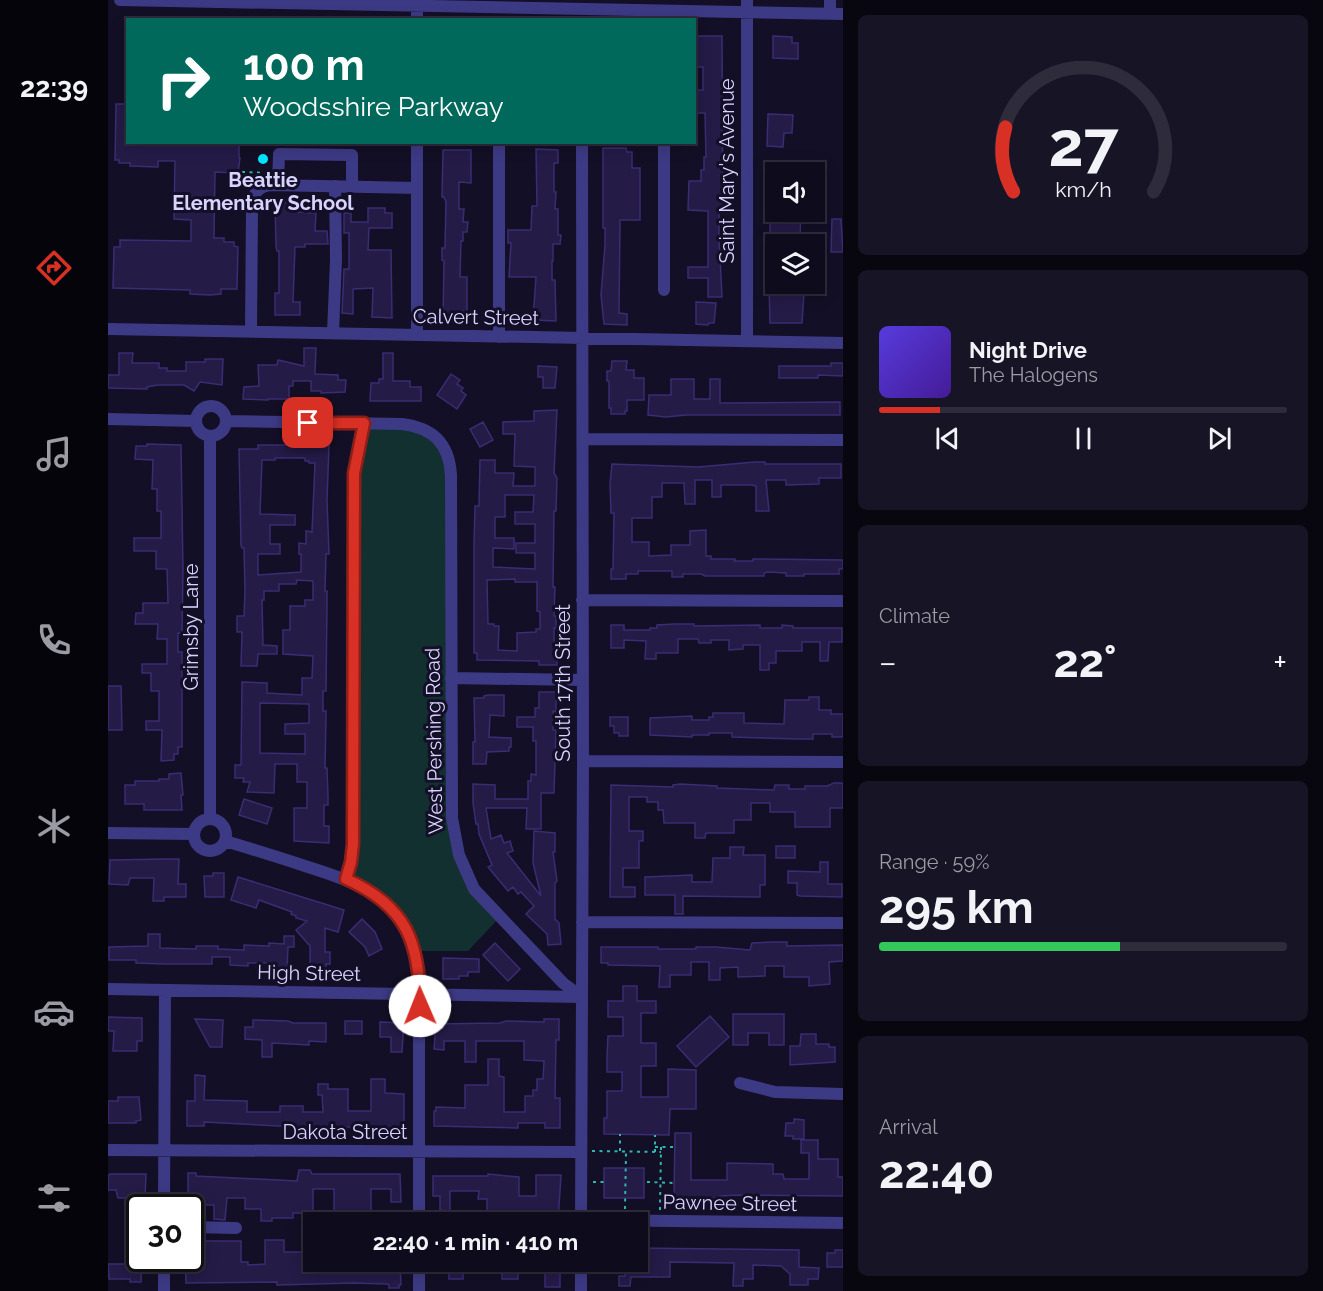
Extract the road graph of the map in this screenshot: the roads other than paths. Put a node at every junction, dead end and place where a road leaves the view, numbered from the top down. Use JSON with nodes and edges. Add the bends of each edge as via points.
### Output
{"nodes":[{"id":1,"x":120,"y":0,"type":"edge"},
{"id":2,"x":830,"y":0,"type":"edge"},
{"id":3,"x":171,"y":1,"type":"edge"},
{"id":4,"x":253,"y":1,"type":"edge"},
{"id":5,"x":337,"y":2,"type":"edge"},
{"id":6,"x":417,"y":3,"type":"edge"},
{"id":7,"x":746,"y":6,"type":"edge"},
{"id":8,"x":500,"y":9,"type":"edge"},
{"id":9,"x":582,"y":9,"type":"edge"},
{"id":10,"x":664,"y":10,"type":"edge"},
{"id":11,"x":830,"y":13,"type":"junction"},
{"id":12,"x":843,"y":14,"type":"edge"},
{"id":13,"x":417,"y":144,"type":"edge"},
{"id":14,"x":499,"y":144,"type":"edge"},
{"id":15,"x":582,"y":144,"type":"edge"},
{"id":16,"x":664,"y":144,"type":"edge"},
{"id":17,"x":278,"y":185,"type":"junction"},
{"id":18,"x":335,"y":186,"type":"junction"},
{"id":19,"x":352,"y":186,"type":"junction"},
{"id":20,"x":417,"y":188,"type":"junction"},
{"id":21,"x":664,"y":290,"type":"dead end"},
{"id":22,"x":108,"y":329,"type":"edge"},
{"id":23,"x":251,"y":332,"type":"junction"},
{"id":24,"x":333,"y":333,"type":"junction"},
{"id":25,"x":417,"y":335,"type":"junction"},
{"id":26,"x":499,"y":337,"type":"junction"},
{"id":27,"x":582,"y":338,"type":"junction"},
{"id":28,"x":747,"y":341,"type":"junction"},
{"id":29,"x":843,"y":343,"type":"edge"},
{"id":30,"x":108,"y":419,"type":"edge"},
{"id":31,"x":195,"y":421,"type":"junction"},
{"id":32,"x":226,"y":421,"type":"junction"},
{"id":33,"x":364,"y":423,"type":"junction"},
{"id":34,"x":210,"y":436,"type":"junction"},
{"id":35,"x":583,"y":439,"type":"junction"},
{"id":36,"x":843,"y":440,"type":"edge"},
{"id":37,"x":582,"y":600,"type":"junction"},
{"id":38,"x":843,"y":601,"type":"edge"},
{"id":39,"x":451,"y":678,"type":"junction"},
{"id":40,"x":583,"y":680,"type":"junction"},
{"id":41,"x":583,"y":761,"type":"junction"},
{"id":42,"x":843,"y":762,"type":"edge"},
{"id":43,"x":210,"y":819,"type":"junction"},
{"id":44,"x":108,"y":833,"type":"edge"},
{"id":45,"x":194,"y":834,"type":"junction"},
{"id":46,"x":225,"y":841,"type":"junction"},
{"id":47,"x":346,"y":879,"type":"junction"},
{"id":48,"x":582,"y":922,"type":"junction"},
{"id":49,"x":843,"y":922,"type":"edge"},
{"id":50,"x":108,"y":989,"type":"edge"},
{"id":51,"x":165,"y":990,"type":"junction"},
{"id":52,"x":420,"y":995,"type":"junction"},
{"id":53,"x":582,"y":997,"type":"junction"},
{"id":54,"x":740,"y":1083,"type":"dead end"},
{"id":55,"x":843,"y":1094,"type":"edge"},
{"id":56,"x":108,"y":1150,"type":"edge"},
{"id":57,"x":164,"y":1150,"type":"junction"},
{"id":58,"x":581,"y":1151,"type":"junction"},
{"id":59,"x":419,"y":1152,"type":"junction"},
{"id":60,"x":164,"y":1194,"type":"edge"},
{"id":61,"x":419,"y":1212,"type":"edge"},
{"id":62,"x":581,"y":1212,"type":"edge"},
{"id":63,"x":648,"y":1221,"type":"edge"},
{"id":64,"x":843,"y":1223,"type":"edge"},
{"id":65,"x":204,"y":1227,"type":"edge"},
{"id":66,"x":236,"y":1228,"type":"dead end"},
{"id":67,"x":164,"y":1272,"type":"edge"},
{"id":68,"x":419,"y":1272,"type":"edge"},
{"id":69,"x":581,"y":1272,"type":"edge"},
{"id":70,"x":164,"y":1291,"type":"edge"},
{"id":71,"x":419,"y":1291,"type":"edge"},
{"id":72,"x":581,"y":1291,"type":"edge"}],
"edges":[{"from":1,"to":3,"type":"street"},
{"from":2,"to":11,"type":"street"},
{"from":3,"to":4,"type":"street"},
{"from":4,"to":5,"type":"street"},
{"from":5,"to":6,"type":"street"},
{"from":6,"to":8,"type":"street"},
{"from":7,"to":10,"type":"street"},
{"from":7,"to":11,"type":"street"},
{"from":7,"to":28,"type":"street","name":"Saint Mary's Avenue"},
{"from":8,"to":9,"type":"street"},
{"from":9,"to":10,"type":"street"},
{"from":11,"to":12,"type":"street"},
{"from":13,"to":20,"type":"street"},
{"from":14,"to":26,"type":"street"},
{"from":15,"to":27,"type":"street","name":"South 17th Street"},
{"from":16,"to":21,"type":"street"},
{"from":17,"to":18,"type":"street"},
{"from":17,"to":19,"type":"street","via":[[279,154],[300,154],[352,155]]},
{"from":17,"to":23,"type":"street","via":[[256,192],[252,207]]},
{"from":18,"to":19,"type":"street"},
{"from":18,"to":24,"type":"street"},
{"from":19,"to":20,"type":"street"},
{"from":20,"to":25,"type":"street"},
{"from":22,"to":23,"type":"street","name":"Calvert Street"},
{"from":23,"to":24,"type":"street","name":"Calvert Street"},
{"from":24,"to":25,"type":"street","name":"Calvert Street"},
{"from":25,"to":26,"type":"street","name":"Calvert Street"},
{"from":26,"to":27,"type":"street","name":"Calvert Street"},
{"from":27,"to":28,"type":"street","name":"Calvert Street"},
{"from":27,"to":35,"type":"street","name":"South 17th Street"},
{"from":28,"to":29,"type":"street","name":"Calvert Street"},
{"from":30,"to":31,"type":"street"},
{"from":31,"to":32,"type":"street","via":[[203,407],[214,406],[222,410]]},
{"from":31,"to":34,"type":"street","via":[[199,430]]},
{"from":32,"to":33,"type":"street"},
{"from":32,"to":34,"type":"street","via":[[218,434]]},
{"from":33,"to":39,"type":"street","name":"West Pershing Road","via":[[413,426],[438,439],[449,456]]},
{"from":33,"to":47,"type":"street","via":[[354,473],[353,844]]},
{"from":34,"to":43,"type":"street","name":"Grimsby Lane"},
{"from":35,"to":36,"type":"street"},
{"from":35,"to":37,"type":"street","name":"South 17th Street"},
{"from":37,"to":38,"type":"street"},
{"from":37,"to":40,"type":"street","name":"South 17th Street"},
{"from":39,"to":40,"type":"street"},
{"from":39,"to":53,"type":"street","name":"West Pershing Road","via":[[452,818],[462,866],[481,898],[563,983]]},
{"from":40,"to":41,"type":"street","name":"South 17th Street"},
{"from":41,"to":42,"type":"street"},
{"from":41,"to":48,"type":"street","name":"South 17th Street"},
{"from":43,"to":45,"type":"street","via":[[198,825]]},
{"from":43,"to":46,"type":"street","via":[[222,824]]},
{"from":44,"to":45,"type":"street"},
{"from":45,"to":46,"type":"street","via":[[197,846],[207,851],[218,850]]},
{"from":46,"to":47,"type":"street"},
{"from":47,"to":52,"type":"street","via":[[379,897],[404,925],[418,963]]},
{"from":48,"to":49,"type":"street"},
{"from":48,"to":53,"type":"street","name":"South 17th Street"},
{"from":50,"to":51,"type":"street","name":"High Street"},
{"from":51,"to":52,"type":"street","name":"High Street"},
{"from":51,"to":57,"type":"street"},
{"from":52,"to":53,"type":"street","name":"High Street"},
{"from":52,"to":59,"type":"street"},
{"from":53,"to":58,"type":"street","name":"South 17th Street"},
{"from":54,"to":55,"type":"street","via":[[775,1092]]},
{"from":56,"to":57,"type":"street","name":"Dakota Street"},
{"from":57,"to":59,"type":"street","name":"Dakota Street"},
{"from":57,"to":60,"type":"street"},
{"from":58,"to":59,"type":"street","name":"Dakota Street"},
{"from":58,"to":62,"type":"street","name":"South 17th Street"},
{"from":59,"to":61,"type":"street"},
{"from":63,"to":64,"type":"street","name":"Pawnee Street"},
{"from":65,"to":66,"type":"street"},
{"from":67,"to":70,"type":"street"},
{"from":68,"to":71,"type":"street"},
{"from":69,"to":72,"type":"street"}]}
